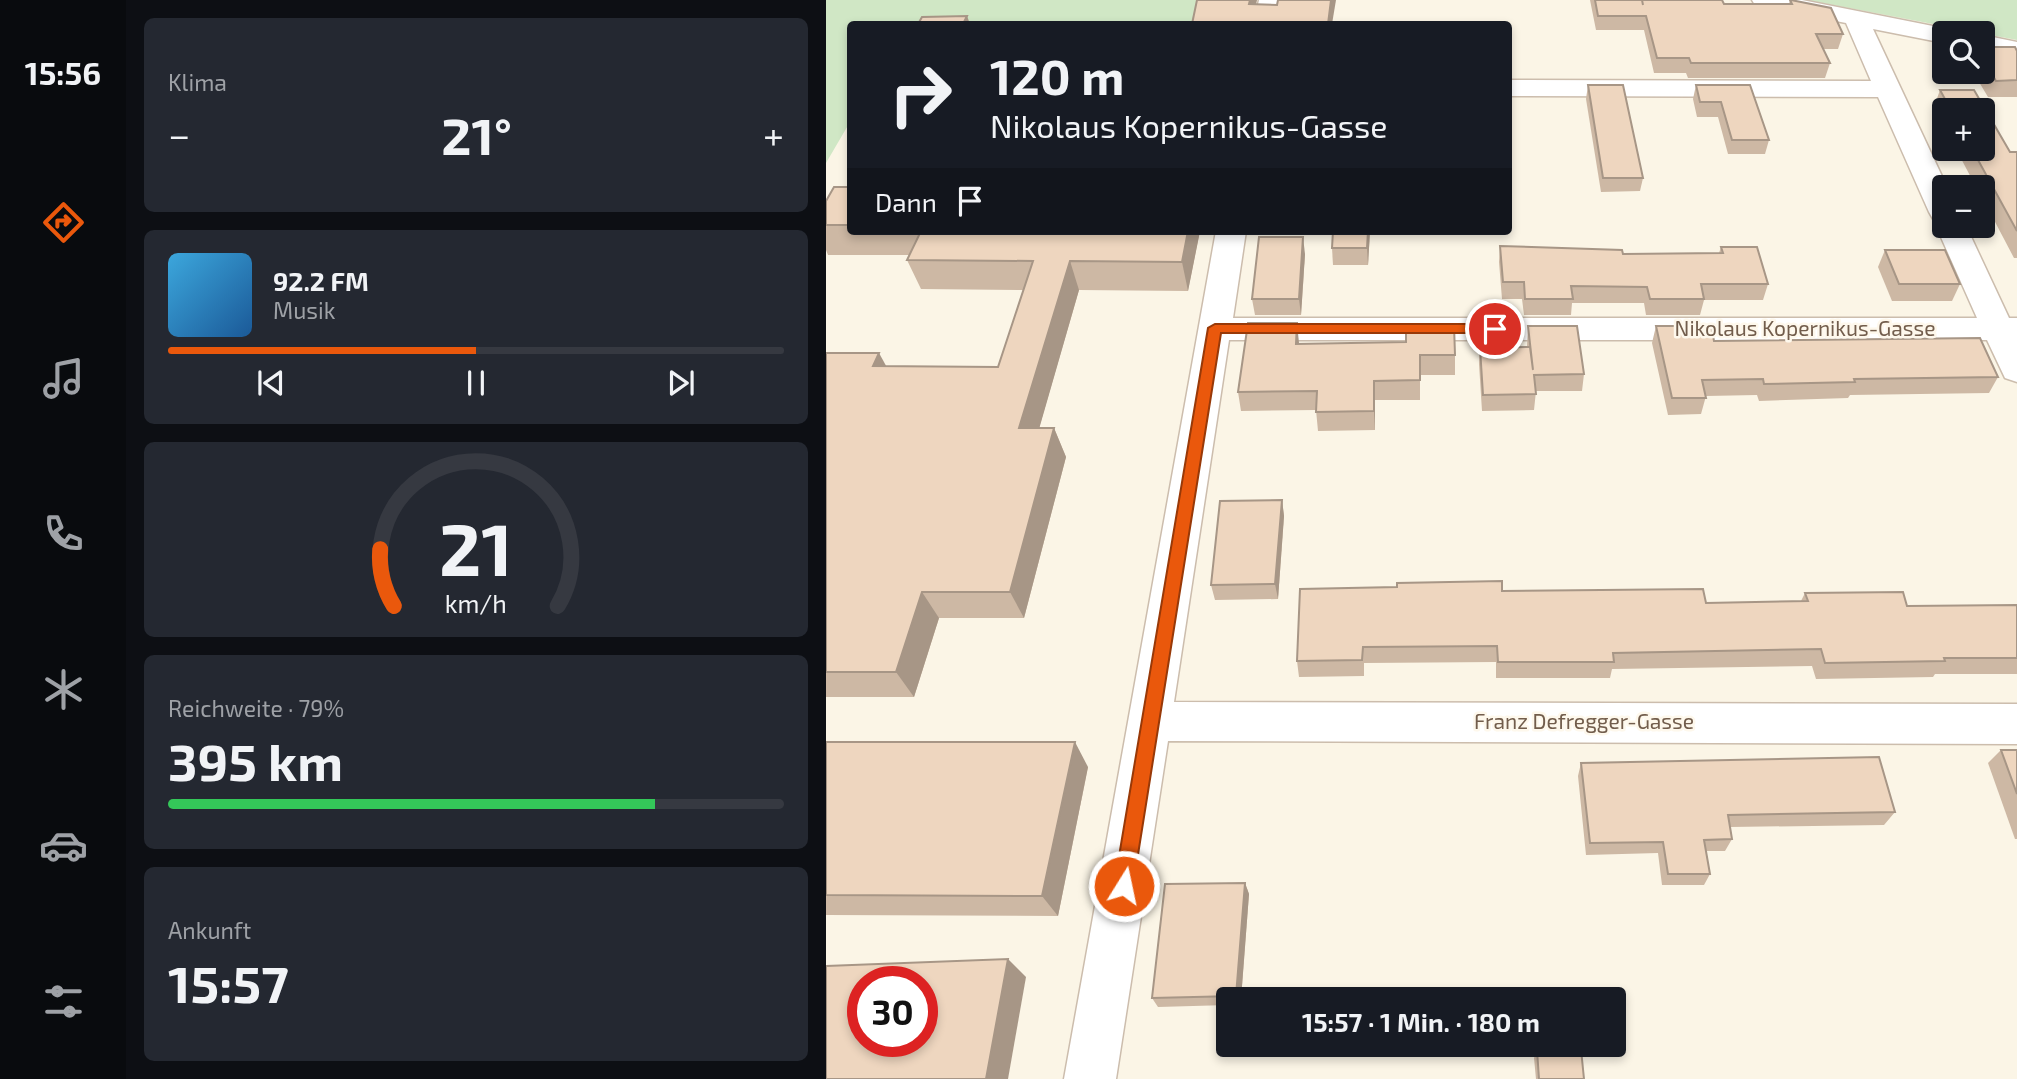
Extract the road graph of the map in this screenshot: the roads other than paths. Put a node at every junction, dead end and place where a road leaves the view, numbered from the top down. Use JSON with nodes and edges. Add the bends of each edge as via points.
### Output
{"nodes":[{"id":1,"x":1271,"y":0,"type":"edge"},
{"id":2,"x":1764,"y":0,"type":"edge"},
{"id":3,"x":1856,"y":18,"type":"junction"},
{"id":4,"x":1267,"y":21,"type":"edge"},
{"id":5,"x":1932,"y":33,"type":"edge"},
{"id":6,"x":1995,"y":45,"type":"edge"},
{"id":7,"x":2017,"y":50,"type":"edge"},
{"id":8,"x":1512,"y":88,"type":"edge"},
{"id":9,"x":1888,"y":89,"type":"junction"},
{"id":10,"x":1932,"y":186,"type":"edge"},
{"id":11,"x":1230,"y":235,"type":"edge"},
{"id":12,"x":1958,"y":238,"type":"edge"},
{"id":13,"x":1215,"y":328,"type":"junction"},
{"id":14,"x":2008,"y":329,"type":"edge"},
{"id":15,"x":2017,"y":370,"type":"edge"},
{"id":16,"x":1152,"y":721,"type":"junction"},
{"id":17,"x":2017,"y":724,"type":"edge"},
{"id":18,"x":1090,"y":1079,"type":"edge"}],
"edges":[{"from":1,"to":4,"type":"street"},
{"from":2,"to":3,"type":"street"},
{"from":3,"to":5,"type":"street"},
{"from":3,"to":9,"type":"street"},
{"from":6,"to":7,"type":"street"},
{"from":8,"to":9,"type":"street"},
{"from":9,"to":10,"type":"street"},
{"from":11,"to":13,"type":"street"},
{"from":12,"to":14,"type":"street"},
{"from":13,"to":14,"type":"street","name":"Nikolaus Kopernikus-Gasse"},
{"from":13,"to":16,"type":"street"},
{"from":14,"to":15,"type":"street"},
{"from":16,"to":17,"type":"street","name":"Franz Defregger-Gasse"},
{"from":16,"to":18,"type":"street"}]}
